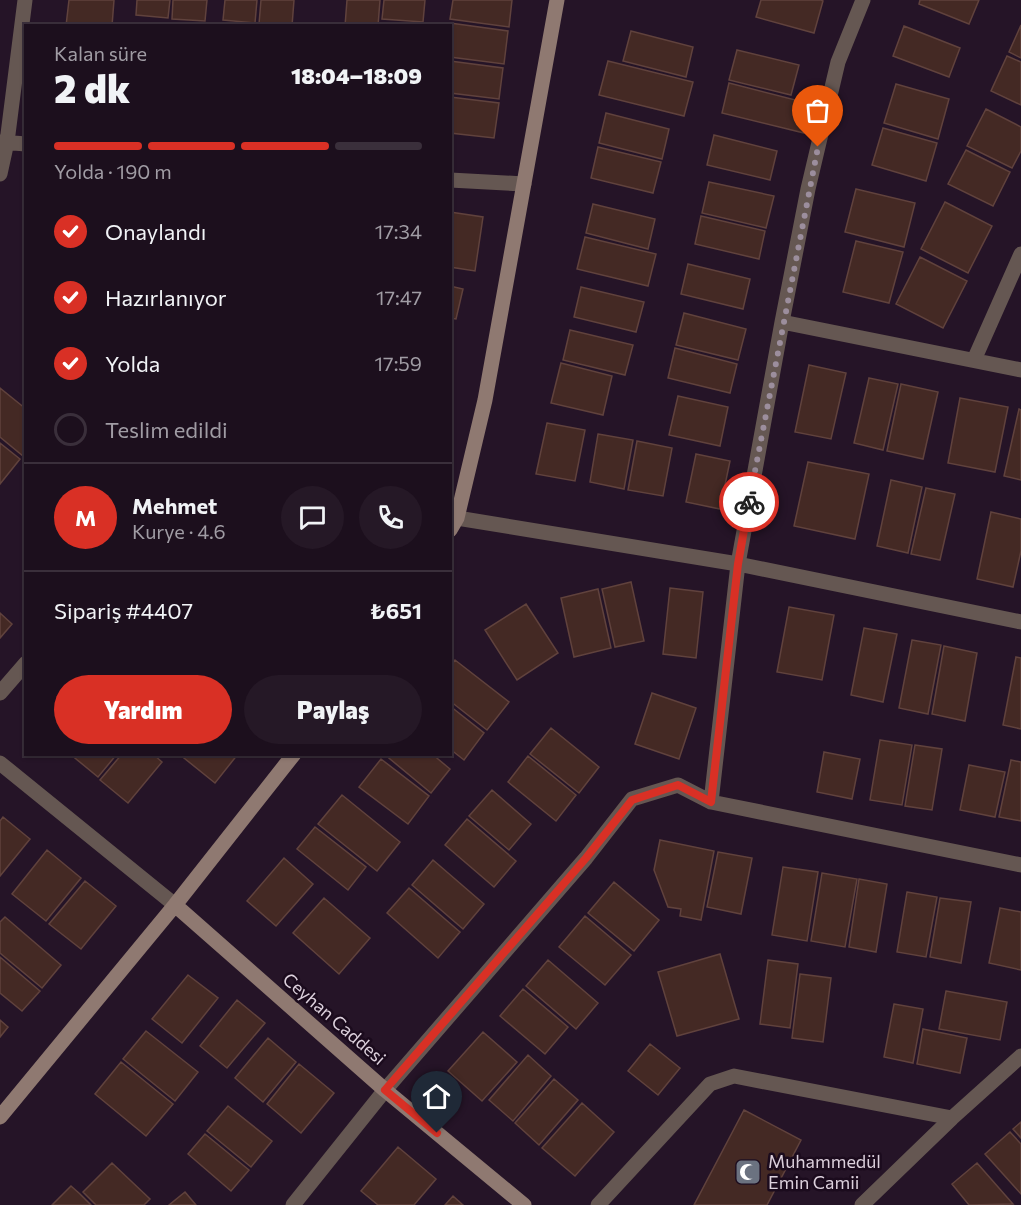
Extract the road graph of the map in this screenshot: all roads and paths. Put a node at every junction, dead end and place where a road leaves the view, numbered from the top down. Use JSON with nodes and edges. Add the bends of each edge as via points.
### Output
{"nodes":[{"id":1,"x":25,"y":0,"type":"edge"},
{"id":2,"x":557,"y":0,"type":"edge"},
{"id":3,"x":863,"y":0,"type":"edge"},
{"id":4,"x":3,"y":142,"type":"edge"},
{"id":5,"x":24,"y":144,"type":"edge"},
{"id":6,"x":0,"y":174,"type":"edge"},
{"id":7,"x":452,"y":180,"type":"edge"},
{"id":8,"x":524,"y":184,"type":"junction"},
{"id":9,"x":1021,"y":254,"type":"edge"},
{"id":10,"x":782,"y":322,"type":"junction"},
{"id":11,"x":974,"y":360,"type":"junction"},
{"id":12,"x":1021,"y":370,"type":"edge"},
{"id":13,"x":453,"y":524,"type":"edge"},
{"id":14,"x":738,"y":564,"type":"junction"},
{"id":15,"x":1021,"y":621,"type":"edge"},
{"id":16,"x":24,"y":665,"type":"edge"},
{"id":17,"x":0,"y":693,"type":"edge"},
{"id":18,"x":292,"y":756,"type":"edge"},
{"id":19,"x":0,"y":763,"type":"edge"},
{"id":20,"x":711,"y":802,"type":"junction"},
{"id":21,"x":1021,"y":865,"type":"edge"},
{"id":22,"x":175,"y":905,"type":"junction"},
{"id":23,"x":1021,"y":1056,"type":"edge"},
{"id":24,"x":385,"y":1090,"type":"junction"},
{"id":25,"x":0,"y":1117,"type":"edge"},
{"id":26,"x":952,"y":1118,"type":"junction"},
{"id":27,"x":293,"y":1205,"type":"edge"},
{"id":28,"x":524,"y":1205,"type":"edge"},
{"id":29,"x":598,"y":1205,"type":"edge"},
{"id":30,"x":862,"y":1205,"type":"edge"}],
"edges":[{"from":1,"to":4,"type":"street"},
{"from":2,"to":8,"type":"main road"},
{"from":3,"to":10,"type":"street","via":[[838,62]]},
{"from":4,"to":5,"type":"street"},
{"from":4,"to":6,"type":"street"},
{"from":7,"to":8,"type":"street"},
{"from":8,"to":13,"type":"main road","via":[[485,400]]},
{"from":9,"to":11,"type":"street"},
{"from":10,"to":11,"type":"street"},
{"from":10,"to":14,"type":"street"},
{"from":11,"to":12,"type":"street"},
{"from":13,"to":14,"type":"street"},
{"from":14,"to":15,"type":"street"},
{"from":14,"to":20,"type":"street"},
{"from":16,"to":17,"type":"street"},
{"from":18,"to":22,"type":"main road"},
{"from":19,"to":22,"type":"street"},
{"from":20,"to":21,"type":"street"},
{"from":20,"to":24,"type":"street","via":[[678,785],[632,800]]},
{"from":22,"to":24,"type":"main road","name":"Ceyhan Caddesi"},
{"from":22,"to":25,"type":"main road"},
{"from":23,"to":26,"type":"street"},
{"from":24,"to":27,"type":"street"},
{"from":24,"to":28,"type":"main road","name":"Ceyhan Caddesi"},
{"from":26,"to":29,"type":"street","via":[[734,1076],[710,1084]]},
{"from":26,"to":30,"type":"street"}]}
